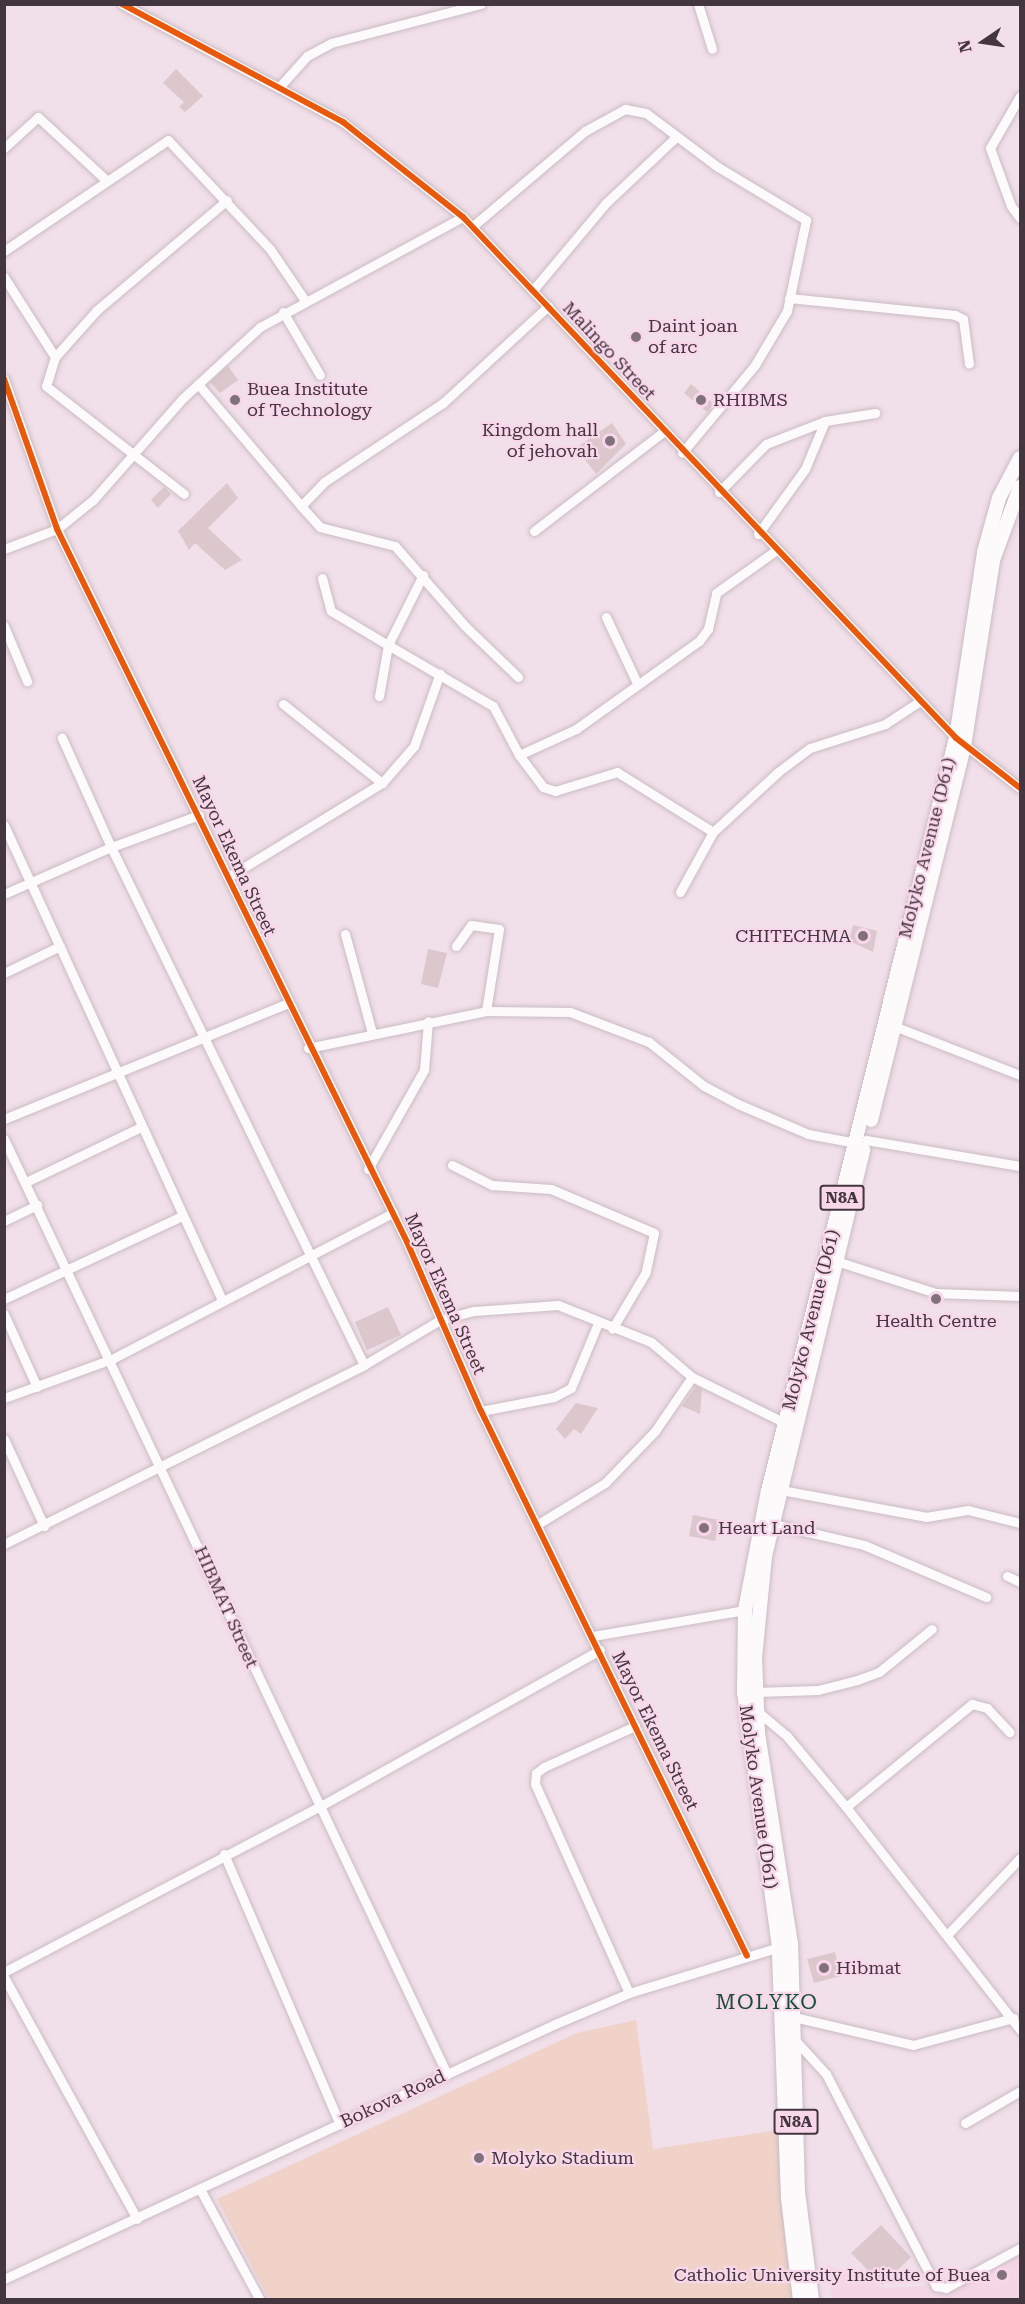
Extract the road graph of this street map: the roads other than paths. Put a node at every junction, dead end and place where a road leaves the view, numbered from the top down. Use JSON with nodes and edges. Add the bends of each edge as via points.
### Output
{"nodes":[{"id":1,"x":122,"y":4,"type":"edge"},
{"id":2,"x":481,"y":4,"type":"edge"},
{"id":3,"x":698,"y":4,"type":"edge"},
{"id":4,"x":712,"y":49,"type":"dead end"},
{"id":5,"x":281,"y":85,"type":"junction"},
{"id":6,"x":1020,"y":96,"type":"edge"},
{"id":7,"x":675,"y":138,"type":"junction"},
{"id":8,"x":4,"y":148,"type":"edge"},
{"id":9,"x":107,"y":181,"type":"junction"},
{"id":10,"x":226,"y":200,"type":"junction"},
{"id":11,"x":463,"y":217,"type":"junction"},
{"id":12,"x":1020,"y":218,"type":"edge"},
{"id":13,"x":473,"y":226,"type":"junction"},
{"id":14,"x":4,"y":251,"type":"edge"},
{"id":15,"x":4,"y":277,"type":"edge"},
{"id":16,"x":533,"y":290,"type":"junction"},
{"id":17,"x":789,"y":298,"type":"junction"},
{"id":18,"x":304,"y":299,"type":"junction"},
{"id":19,"x":548,"y":306,"type":"junction"},
{"id":20,"x":283,"y":312,"type":"junction"},
{"id":21,"x":55,"y":357,"type":"junction"},
{"id":22,"x":969,"y":364,"type":"dead end"},
{"id":23,"x":320,"y":375,"type":"dead end"},
{"id":24,"x":4,"y":379,"type":"edge"},
{"id":25,"x":198,"y":384,"type":"junction"},
{"id":26,"x":875,"y":414,"type":"dead end"},
{"id":27,"x":825,"y":421,"type":"junction"},
{"id":28,"x":663,"y":432,"type":"junction"},
{"id":29,"x":682,"y":453,"type":"junction"},
{"id":30,"x":135,"y":457,"type":"junction"},
{"id":31,"x":1020,"y":458,"type":"edge"},
{"id":32,"x":1020,"y":487,"type":"edge"},
{"id":33,"x":719,"y":492,"type":"junction"},
{"id":34,"x":184,"y":494,"type":"dead end"},
{"id":35,"x":301,"y":506,"type":"junction"},
{"id":36,"x":57,"y":529,"type":"junction"},
{"id":37,"x":534,"y":531,"type":"dead end"},
{"id":38,"x":758,"y":534,"type":"junction"},
{"id":39,"x":4,"y":549,"type":"edge"},
{"id":40,"x":774,"y":551,"type":"junction"},
{"id":41,"x":423,"y":575,"type":"junction"},
{"id":42,"x":322,"y":578,"type":"dead end"},
{"id":43,"x":606,"y":617,"type":"dead end"},
{"id":44,"x":4,"y":626,"type":"edge"},
{"id":45,"x":388,"y":645,"type":"junction"},
{"id":46,"x":440,"y":673,"type":"junction"},
{"id":47,"x":518,"y":677,"type":"dead end"},
{"id":48,"x":27,"y":681,"type":"dead end"},
{"id":49,"x":637,"y":683,"type":"junction"},
{"id":50,"x":379,"y":696,"type":"dead end"},
{"id":51,"x":920,"y":701,"type":"junction"},
{"id":52,"x":283,"y":704,"type":"dead end"},
{"id":53,"x":62,"y":738,"type":"dead end"},
{"id":54,"x":960,"y":742,"type":"junction"},
{"id":55,"x":519,"y":755,"type":"junction"},
{"id":56,"x":382,"y":783,"type":"junction"},
{"id":57,"x":1020,"y":788,"type":"edge"},
{"id":58,"x":199,"y":815,"type":"junction"},
{"id":59,"x":4,"y":825,"type":"edge"},
{"id":60,"x":713,"y":832,"type":"junction"},
{"id":61,"x":111,"y":847,"type":"junction"},
{"id":62,"x":228,"y":877,"type":"junction"},
{"id":63,"x":30,"y":882,"type":"junction"},
{"id":64,"x":680,"y":892,"type":"dead end"},
{"id":65,"x":4,"y":894,"type":"edge"},
{"id":66,"x":345,"y":934,"type":"dead end"},
{"id":67,"x":60,"y":946,"type":"junction"},
{"id":68,"x":456,"y":946,"type":"dead end"},
{"id":69,"x":4,"y":973,"type":"edge"},
{"id":70,"x":286,"y":1004,"type":"junction"},
{"id":71,"x":486,"y":1011,"type":"junction"},
{"id":72,"x":428,"y":1021,"type":"junction"},
{"id":73,"x":894,"y":1026,"type":"junction"},
{"id":74,"x":372,"y":1033,"type":"junction"},
{"id":75,"x":201,"y":1039,"type":"junction"},
{"id":76,"x":308,"y":1048,"type":"junction"},
{"id":77,"x":119,"y":1074,"type":"junction"},
{"id":78,"x":1020,"y":1075,"type":"edge"},
{"id":79,"x":4,"y":1119,"type":"edge"},
{"id":80,"x":141,"y":1127,"type":"junction"},
{"id":81,"x":4,"y":1139,"type":"edge"},
{"id":82,"x":861,"y":1142,"type":"junction"},
{"id":83,"x":452,"y":1165,"type":"dead end"},
{"id":84,"x":1020,"y":1166,"type":"edge"},
{"id":85,"x":368,"y":1169,"type":"junction"},
{"id":86,"x":26,"y":1182,"type":"junction"},
{"id":87,"x":37,"y":1205,"type":"junction"},
{"id":88,"x":393,"y":1213,"type":"junction"},
{"id":89,"x":182,"y":1216,"type":"junction"},
{"id":90,"x":4,"y":1221,"type":"edge"},
{"id":91,"x":308,"y":1255,"type":"junction"},
{"id":92,"x":832,"y":1260,"type":"junction"},
{"id":93,"x":67,"y":1267,"type":"junction"},
{"id":94,"x":1020,"y":1296,"type":"edge"},
{"id":95,"x":4,"y":1299,"type":"edge"},
{"id":96,"x":222,"y":1300,"type":"junction"},
{"id":97,"x":4,"y":1314,"type":"edge"},
{"id":98,"x":440,"y":1320,"type":"junction"},
{"id":99,"x":598,"y":1323,"type":"junction"},
{"id":100,"x":612,"y":1329,"type":"junction"},
{"id":101,"x":112,"y":1359,"type":"junction"},
{"id":102,"x":364,"y":1365,"type":"junction"},
{"id":103,"x":692,"y":1377,"type":"junction"},
{"id":104,"x":37,"y":1387,"type":"junction"},
{"id":105,"x":4,"y":1398,"type":"edge"},
{"id":106,"x":481,"y":1411,"type":"junction"},
{"id":107,"x":785,"y":1423,"type":"junction"},
{"id":108,"x":4,"y":1439,"type":"edge"},
{"id":109,"x":161,"y":1465,"type":"junction"},
{"id":110,"x":781,"y":1490,"type":"junction"},
{"id":111,"x":1020,"y":1523,"type":"edge"},
{"id":112,"x":538,"y":1524,"type":"junction"},
{"id":113,"x":773,"y":1524,"type":"junction"},
{"id":114,"x":44,"y":1526,"type":"junction"},
{"id":115,"x":4,"y":1544,"type":"edge"},
{"id":116,"x":1007,"y":1576,"type":"dead end"},
{"id":117,"x":1020,"y":1582,"type":"edge"},
{"id":118,"x":987,"y":1597,"type":"dead end"},
{"id":119,"x":745,"y":1610,"type":"junction"},
{"id":120,"x":932,"y":1629,"type":"dead end"},
{"id":121,"x":593,"y":1636,"type":"junction"},
{"id":122,"x":600,"y":1650,"type":"junction"},
{"id":123,"x":756,"y":1692,"type":"junction"},
{"id":124,"x":757,"y":1711,"type":"junction"},
{"id":125,"x":635,"y":1726,"type":"junction"},
{"id":126,"x":1009,"y":1732,"type":"dead end"},
{"id":127,"x":846,"y":1807,"type":"junction"},
{"id":128,"x":317,"y":1808,"type":"junction"},
{"id":129,"x":224,"y":1854,"type":"junction"},
{"id":130,"x":1020,"y":1858,"type":"edge"},
{"id":131,"x":947,"y":1935,"type":"junction"},
{"id":132,"x":785,"y":1945,"type":"junction"},
{"id":133,"x":747,"y":1956,"type":"junction"},
{"id":134,"x":4,"y":1972,"type":"edge"},
{"id":135,"x":4,"y":1977,"type":"edge"},
{"id":136,"x":629,"y":1993,"type":"junction"},
{"id":137,"x":794,"y":2017,"type":"junction"},
{"id":138,"x":1012,"y":2018,"type":"junction"},
{"id":139,"x":1020,"y":2031,"type":"edge"},
{"id":140,"x":795,"y":2040,"type":"junction"},
{"id":141,"x":447,"y":2074,"type":"junction"},
{"id":142,"x":1020,"y":2091,"type":"edge"},
{"id":143,"x":964,"y":2123,"type":"dead end"},
{"id":144,"x":340,"y":2124,"type":"junction"},
{"id":145,"x":201,"y":2191,"type":"junction"},
{"id":146,"x":137,"y":2219,"type":"junction"},
{"id":147,"x":1020,"y":2248,"type":"edge"},
{"id":148,"x":4,"y":2279,"type":"edge"},
{"id":149,"x":260,"y":2300,"type":"edge"},
{"id":150,"x":800,"y":2300,"type":"edge"},
{"id":151,"x":812,"y":2300,"type":"edge"}],
"edges":[{"from":1,"to":5,"type":"street","name":"Malingo Street"},
{"from":2,"to":5,"type":"street","via":[[331,42],[307,56]]},
{"from":3,"to":4,"type":"street"},
{"from":5,"to":11,"type":"street","name":"Malingo Street","via":[[343,122]]},
{"from":6,"to":12,"type":"street","via":[[990,148],[1011,206]]},
{"from":7,"to":13,"type":"street","via":[[646,113],[625,109],[585,131]]},
{"from":7,"to":16,"type":"street","via":[[606,203]]},
{"from":7,"to":17,"type":"street","via":[[806,220]]},
{"from":8,"to":9,"type":"street","via":[[38,117]]},
{"from":9,"to":10,"type":"street","via":[[168,140]]},
{"from":9,"to":14,"type":"street"},
{"from":10,"to":18,"type":"street","via":[[270,249]]},
{"from":10,"to":21,"type":"street","via":[[97,310]]},
{"from":11,"to":13,"type":"street","name":"Malingo Street"},
{"from":11,"to":18,"type":"street"},
{"from":13,"to":16,"type":"street","name":"Malingo Street"},
{"from":15,"to":21,"type":"street"},
{"from":16,"to":19,"type":"street","name":"Malingo Street"},
{"from":17,"to":22,"type":"street","via":[[955,315],[963,319]]},
{"from":17,"to":29,"type":"street","via":[[787,311],[755,365]]},
{"from":18,"to":20,"type":"street"},
{"from":19,"to":28,"type":"street","name":"Malingo Street"},
{"from":19,"to":35,"type":"street","via":[[443,403],[324,482]]},
{"from":20,"to":23,"type":"street"},
{"from":20,"to":25,"type":"street"},
{"from":21,"to":30,"type":"street","via":[[46,386]]},
{"from":24,"to":36,"type":"street","name":"Mayor Ekema Street"},
{"from":25,"to":30,"type":"street"},
{"from":25,"to":35,"type":"street"},
{"from":26,"to":27,"type":"street"},
{"from":27,"to":33,"type":"street","via":[[766,444]]},
{"from":27,"to":38,"type":"street","via":[[797,481]]},
{"from":28,"to":29,"type":"street","name":"Malingo Street"},
{"from":28,"to":37,"type":"street"},
{"from":29,"to":33,"type":"street","name":"Malingo Street"},
{"from":30,"to":34,"type":"street"},
{"from":30,"to":36,"type":"street"},
{"from":31,"to":54,"type":"highway","name":"Molyko Avenue (D61)","number":"N8A","via":[[999,498],[984,552]]},
{"from":32,"to":54,"type":"highway","name":"Molyko Avenue (D61)","number":"N8A","via":[[993,560]]},
{"from":33,"to":38,"type":"street","name":"Malingo Street"},
{"from":35,"to":41,"type":"street","via":[[320,527],[396,546]]},
{"from":36,"to":39,"type":"street"},
{"from":36,"to":58,"type":"street","name":"Mayor Ekema Street"},
{"from":38,"to":40,"type":"street","name":"Malingo Street"},
{"from":40,"to":49,"type":"street","via":[[716,593],[705,636]]},
{"from":40,"to":51,"type":"street","name":"Malingo Street"},
{"from":41,"to":45,"type":"street"},
{"from":41,"to":47,"type":"street","via":[[465,626]]},
{"from":42,"to":45,"type":"street","via":[[331,611]]},
{"from":43,"to":49,"type":"street"},
{"from":44,"to":48,"type":"street"},
{"from":45,"to":46,"type":"street"},
{"from":45,"to":50,"type":"street"},
{"from":46,"to":55,"type":"street","via":[[493,706]]},
{"from":46,"to":56,"type":"street","via":[[414,746]]},
{"from":49,"to":55,"type":"street","via":[[576,729]]},
{"from":51,"to":54,"type":"street","name":"Malingo Street"},
{"from":51,"to":60,"type":"street","via":[[885,724],[810,748]]},
{"from":52,"to":56,"type":"street"},
{"from":53,"to":61,"type":"street"},
{"from":54,"to":57,"type":"street","name":"Malingo Street"},
{"from":54,"to":73,"type":"highway","name":"Molyko Avenue (D61)","number":"N8A"},
{"from":54,"to":82,"type":"highway","name":"Molyko Avenue (D61)","number":"N8A"},
{"from":55,"to":60,"type":"street","via":[[543,787],[555,791],[617,772]]},
{"from":56,"to":62,"type":"street"},
{"from":58,"to":61,"type":"street"},
{"from":58,"to":62,"type":"street","name":"Mayor Ekema Street"},
{"from":59,"to":63,"type":"street"},
{"from":60,"to":64,"type":"street"},
{"from":61,"to":63,"type":"street"},
{"from":61,"to":75,"type":"street"},
{"from":62,"to":70,"type":"street","name":"Mayor Ekema Street"},
{"from":63,"to":65,"type":"street"},
{"from":63,"to":67,"type":"street"},
{"from":66,"to":74,"type":"street"},
{"from":67,"to":69,"type":"street"},
{"from":67,"to":77,"type":"street"},
{"from":68,"to":71,"type":"street","via":[[471,925],[500,929]]},
{"from":70,"to":75,"type":"street"},
{"from":70,"to":76,"type":"street","name":"Mayor Ekema Street"},
{"from":71,"to":72,"type":"street"},
{"from":71,"to":82,"type":"street","via":[[544,1008],[602,1022],[649,1042],[709,1090],[738,1104],[808,1134]]},
{"from":72,"to":74,"type":"street"},
{"from":72,"to":85,"type":"street","via":[[424,1070]]},
{"from":73,"to":78,"type":"street"},
{"from":73,"to":82,"type":"highway","name":"Molyko Avenue (D61)","number":"N8A"},
{"from":74,"to":76,"type":"street"},
{"from":75,"to":77,"type":"street"},
{"from":75,"to":91,"type":"street"},
{"from":76,"to":85,"type":"street","name":"Mayor Ekema Street"},
{"from":77,"to":79,"type":"street"},
{"from":77,"to":80,"type":"street"},
{"from":80,"to":86,"type":"street"},
{"from":80,"to":89,"type":"street"},
{"from":81,"to":86,"type":"street","name":"HIBMAT Street"},
{"from":82,"to":84,"type":"street"},
{"from":82,"to":92,"type":"highway","name":"Molyko Avenue (D61)","number":"N8A"},
{"from":83,"to":100,"type":"street","via":[[492,1185],[551,1189],[654,1233],[646,1272]]},
{"from":85,"to":88,"type":"street","name":"Mayor Ekema Street"},
{"from":86,"to":87,"type":"street","name":"HIBMAT Street"},
{"from":87,"to":90,"type":"street"},
{"from":87,"to":93,"type":"street","name":"HIBMAT Street"},
{"from":88,"to":91,"type":"street"},
{"from":88,"to":98,"type":"street","name":"Mayor Ekema Street"},
{"from":89,"to":93,"type":"street"},
{"from":89,"to":96,"type":"street"},
{"from":91,"to":96,"type":"street"},
{"from":91,"to":102,"type":"street"},
{"from":92,"to":94,"type":"street","via":[[936,1293]]},
{"from":92,"to":107,"type":"highway","name":"Molyko Avenue (D61)","number":"N8A"},
{"from":92,"to":110,"type":"highway","name":"Molyko Avenue (D61)","number":"N8A"},
{"from":93,"to":95,"type":"street"},
{"from":93,"to":101,"type":"street","name":"HIBMAT Street"},
{"from":96,"to":101,"type":"street"},
{"from":97,"to":104,"type":"street"},
{"from":98,"to":99,"type":"street","via":[[535,1304],[558,1305]]},
{"from":98,"to":102,"type":"street"},
{"from":98,"to":106,"type":"street","name":"Mayor Ekema Street"},
{"from":99,"to":100,"type":"street"},
{"from":99,"to":106,"type":"street","via":[[570,1388],[554,1397]]},
{"from":100,"to":103,"type":"street","via":[[651,1342]]},
{"from":101,"to":104,"type":"street"},
{"from":101,"to":109,"type":"street","name":"HIBMAT Street"},
{"from":102,"to":109,"type":"street"},
{"from":103,"to":107,"type":"street"},
{"from":103,"to":112,"type":"street","via":[[655,1431],[605,1483]]},
{"from":104,"to":105,"type":"street"},
{"from":106,"to":112,"type":"street","name":"Mayor Ekema Street"},
{"from":107,"to":119,"type":"highway","name":"Molyko Avenue (D61)","number":"N8A"},
{"from":108,"to":114,"type":"street"},
{"from":109,"to":114,"type":"street"},
{"from":109,"to":128,"type":"street","name":"HIBMAT Street"},
{"from":110,"to":111,"type":"street","via":[[926,1517],[968,1510]]},
{"from":110,"to":113,"type":"highway","name":"Molyko Avenue (D61)","number":"N8A"},
{"from":112,"to":121,"type":"street","name":"Mayor Ekema Street"},
{"from":113,"to":118,"type":"street","via":[[864,1545]]},
{"from":113,"to":123,"type":"highway","name":"Molyko Avenue (D61)","number":"N8A","via":[[758,1608]]},
{"from":114,"to":115,"type":"street"},
{"from":116,"to":117,"type":"street"},
{"from":119,"to":121,"type":"street"},
{"from":119,"to":132,"type":"highway","name":"Molyko Avenue (D61)","number":"N8A","via":[[747,1737]]},
{"from":120,"to":123,"type":"street","via":[[879,1672],[857,1680],[818,1690]]},
{"from":121,"to":122,"type":"street","name":"Mayor Ekema Street"},
{"from":122,"to":125,"type":"street","name":"Mayor Ekema Street"},
{"from":122,"to":128,"type":"street"},
{"from":123,"to":124,"type":"highway","name":"Molyko Avenue (D61)","number":"N8A"},
{"from":124,"to":127,"type":"street","via":[[786,1735]]},
{"from":124,"to":132,"type":"highway","name":"Molyko Avenue (D61)","number":"N8A"},
{"from":125,"to":133,"type":"street","name":"Mayor Ekema Street"},
{"from":125,"to":136,"type":"street","via":[[544,1767],[536,1773],[535,1784]]},
{"from":126,"to":127,"type":"street","via":[[987,1708],[972,1704]]},
{"from":127,"to":131,"type":"street"},
{"from":128,"to":129,"type":"street"},
{"from":128,"to":141,"type":"street","name":"HIBMAT Street"},
{"from":129,"to":134,"type":"street"},
{"from":129,"to":144,"type":"street"},
{"from":130,"to":131,"type":"street"},
{"from":131,"to":138,"type":"street"},
{"from":132,"to":133,"type":"street","name":"Bokova Road"},
{"from":132,"to":137,"type":"highway","number":"N8A"},
{"from":132,"to":150,"type":"highway","number":"N8A","via":[[788,2198]]},
{"from":133,"to":136,"type":"street","name":"Bokova Road"},
{"from":135,"to":146,"type":"street"},
{"from":136,"to":141,"type":"street","name":"Bokova Road"},
{"from":137,"to":138,"type":"street","via":[[905,2044],[954,2037]]},
{"from":137,"to":140,"type":"highway","number":"N8A"},
{"from":138,"to":139,"type":"street"},
{"from":140,"to":147,"type":"street","via":[[826,2074],[936,2286],[946,2288]]},
{"from":140,"to":151,"type":"highway","number":"N8A","via":[[798,2192]]},
{"from":141,"to":144,"type":"street","name":"Bokova Road"},
{"from":142,"to":143,"type":"street"},
{"from":144,"to":145,"type":"street","name":"Bokova Road"},
{"from":145,"to":146,"type":"street","name":"Bokova Road"},
{"from":145,"to":149,"type":"street"},
{"from":146,"to":148,"type":"street","name":"Bokova Road"}]}
